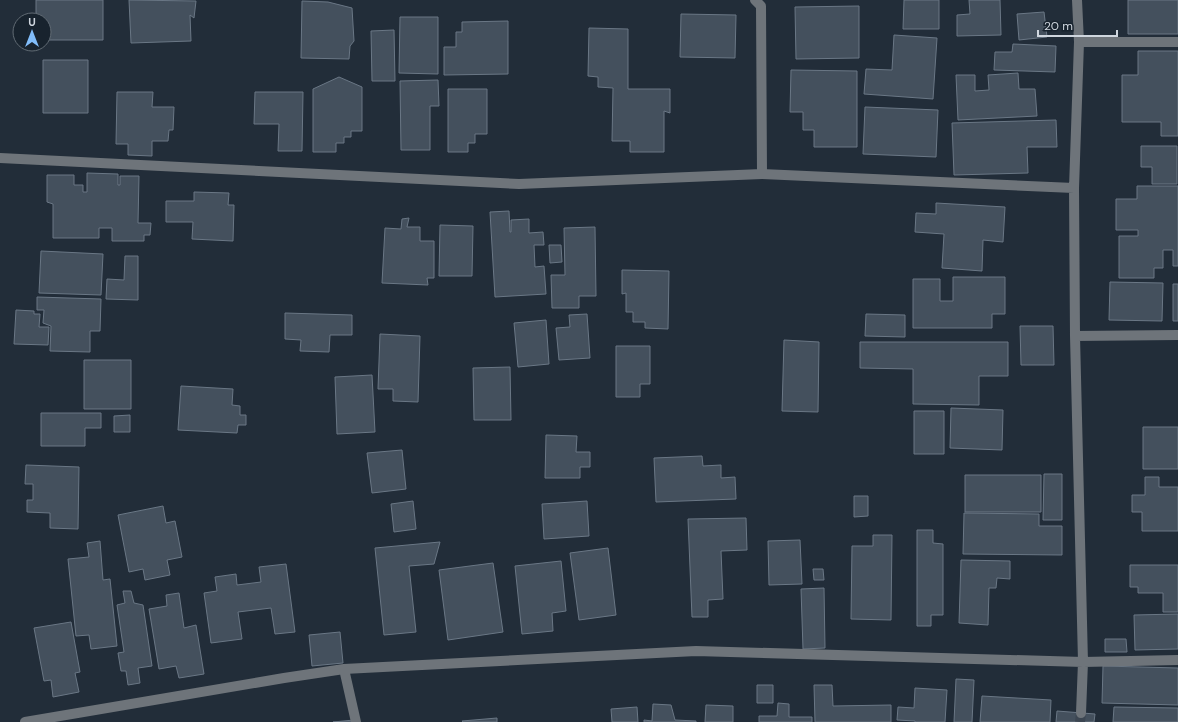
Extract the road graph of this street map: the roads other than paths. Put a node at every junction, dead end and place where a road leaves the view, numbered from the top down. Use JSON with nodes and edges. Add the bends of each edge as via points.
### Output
{"nodes":[{"id":1,"x":1077,"y":0,"type":"edge"},
{"id":2,"x":759,"y":2,"type":"edge"},
{"id":3,"x":1079,"y":42,"type":"junction"},
{"id":4,"x":1178,"y":42,"type":"edge"},
{"id":5,"x":0,"y":158,"type":"edge"},
{"id":6,"x":762,"y":174,"type":"junction"},
{"id":7,"x":1074,"y":188,"type":"junction"},
{"id":8,"x":1178,"y":335,"type":"edge"},
{"id":9,"x":1075,"y":336,"type":"junction"},
{"id":10,"x":1178,"y":660,"type":"edge"},
{"id":11,"x":1083,"y":662,"type":"junction"},
{"id":12,"x":344,"y":670,"type":"junction"},
{"id":13,"x":1081,"y":713,"type":"tunnel mouth"},
{"id":14,"x":25,"y":722,"type":"edge"},
{"id":15,"x":356,"y":722,"type":"edge"}],
"edges":[{"from":1,"to":3,"type":"street"},
{"from":2,"to":6,"type":"street"},
{"from":3,"to":4,"type":"street"},
{"from":3,"to":7,"type":"street"},
{"from":5,"to":6,"type":"street","via":[[519,184]]},
{"from":6,"to":7,"type":"street"},
{"from":7,"to":9,"type":"street"},
{"from":8,"to":9,"type":"street"},
{"from":9,"to":11,"type":"street"},
{"from":10,"to":11,"type":"street"},
{"from":11,"to":12,"type":"street","via":[[696,651]]},
{"from":11,"to":13,"type":"street"},
{"from":12,"to":14,"type":"street","via":[[276,679]]},
{"from":12,"to":15,"type":"street"}]}
